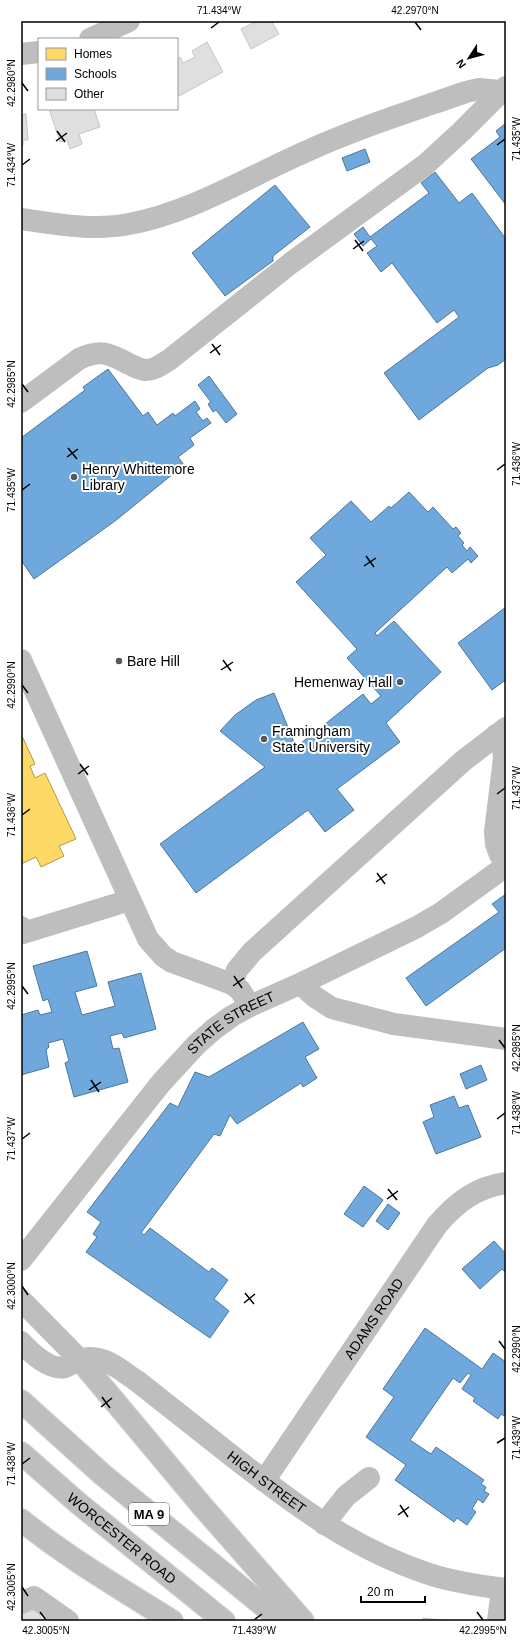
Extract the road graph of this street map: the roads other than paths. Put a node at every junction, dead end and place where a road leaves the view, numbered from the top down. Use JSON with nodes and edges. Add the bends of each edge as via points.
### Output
{"nodes":[{"id":1,"x":129,"y":21,"type":"edge"},
{"id":2,"x":92,"y":38,"type":"edge"},
{"id":3,"x":38,"y":52,"type":"edge"},
{"id":4,"x":21,"y":54,"type":"edge"},
{"id":5,"x":503,"y":89,"type":"edge"},
{"id":6,"x":21,"y":219,"type":"edge"},
{"id":7,"x":21,"y":402,"type":"edge"},
{"id":8,"x":21,"y":660,"type":"edge"},
{"id":9,"x":501,"y":732,"type":"edge"},
{"id":10,"x":506,"y":865,"type":"edge"},
{"id":11,"x":130,"y":900,"type":"junction"},
{"id":12,"x":22,"y":932,"type":"edge"},
{"id":13,"x":304,"y":982,"type":"junction"},
{"id":14,"x":232,"y":984,"type":"junction"},
{"id":15,"x":250,"y":1006,"type":"junction"},
{"id":16,"x":506,"y":1039,"type":"edge"},
{"id":17,"x":506,"y":1183,"type":"edge"},
{"id":18,"x":21,"y":1260,"type":"edge"},
{"id":19,"x":21,"y":1300,"type":"edge"},
{"id":20,"x":21,"y":1342,"type":"edge"},
{"id":21,"x":80,"y":1360,"type":"junction"},
{"id":22,"x":21,"y":1402,"type":"edge"},
{"id":23,"x":21,"y":1453,"type":"edge"},
{"id":24,"x":369,"y":1478,"type":"dead end"},
{"id":25,"x":264,"y":1480,"type":"junction"},
{"id":26,"x":21,"y":1520,"type":"edge"},
{"id":27,"x":324,"y":1524,"type":"junction"},
{"id":28,"x":21,"y":1533,"type":"edge"},
{"id":29,"x":45,"y":1539,"type":"junction"},
{"id":30,"x":504,"y":1589,"type":"edge"},
{"id":31,"x":21,"y":1603,"type":"edge"},
{"id":32,"x":68,"y":1621,"type":"edge"},
{"id":33,"x":172,"y":1621,"type":"edge"},
{"id":34,"x":224,"y":1621,"type":"edge"},
{"id":35,"x":282,"y":1621,"type":"edge"},
{"id":36,"x":302,"y":1621,"type":"edge"},
{"id":37,"x":498,"y":1621,"type":"edge"}],
"edges":[{"from":1,"to":2,"type":"main road"},
{"from":3,"to":4,"type":"main road"},
{"from":5,"to":6,"type":"main road","via":[[466,92],[362,128],[178,211],[154,219],[104,227]]},
{"from":5,"to":7,"type":"main road","via":[[425,165],[291,263],[169,360],[158,367],[146,370],[103,352],[90,354],[79,359]]},
{"from":8,"to":11,"type":"main road"},
{"from":9,"to":10,"type":"main road","via":[[504,758],[495,838]]},
{"from":9,"to":14,"type":"main road","via":[[463,761],[252,952],[238,970]]},
{"from":10,"to":13,"type":"main road","name":"STATE STREET","via":[[417,928]]},
{"from":11,"to":12,"type":"main road"},
{"from":11,"to":14,"type":"main road","via":[[148,940],[163,956],[172,962]]},
{"from":13,"to":15,"type":"main road","name":"STATE STREET"},
{"from":13,"to":16,"type":"main road","via":[[315,998],[332,1008],[394,1024]]},
{"from":14,"to":15,"type":"main road","via":[[240,990]]},
{"from":15,"to":18,"type":"main road","name":"STATE STREET","via":[[214,1029],[171,1072]]},
{"from":17,"to":25,"type":"main road","name":"ADAMS ROAD","via":[[466,1196],[450,1210]]},
{"from":19,"to":21,"type":"main road"},
{"from":20,"to":21,"type":"main road","name":"HIGH STREET","via":[[43,1361],[54,1366],[63,1368]]},
{"from":21,"to":25,"type":"main road","name":"HIGH STREET","via":[[98,1358],[122,1371]]},
{"from":21,"to":36,"type":"main road"},
{"from":22,"to":35,"type":"main road","number":"MA 9","via":[[103,1475]]},
{"from":23,"to":34,"type":"main road","name":"WORCESTER ROAD","number":"MA 9","via":[[78,1503]]},
{"from":24,"to":27,"type":"main road","via":[[346,1496]]},
{"from":25,"to":27,"type":"main road","name":"HIGH STREET"},
{"from":26,"to":29,"type":"main road"},
{"from":27,"to":30,"type":"main road","name":"HIGH STREET","via":[[360,1545],[430,1574]]},
{"from":28,"to":29,"type":"main road"},
{"from":29,"to":33,"type":"main road","via":[[97,1575]]},
{"from":30,"to":37,"type":"main road"},
{"from":31,"to":32,"type":"main road","via":[[34,1597]]}]}
